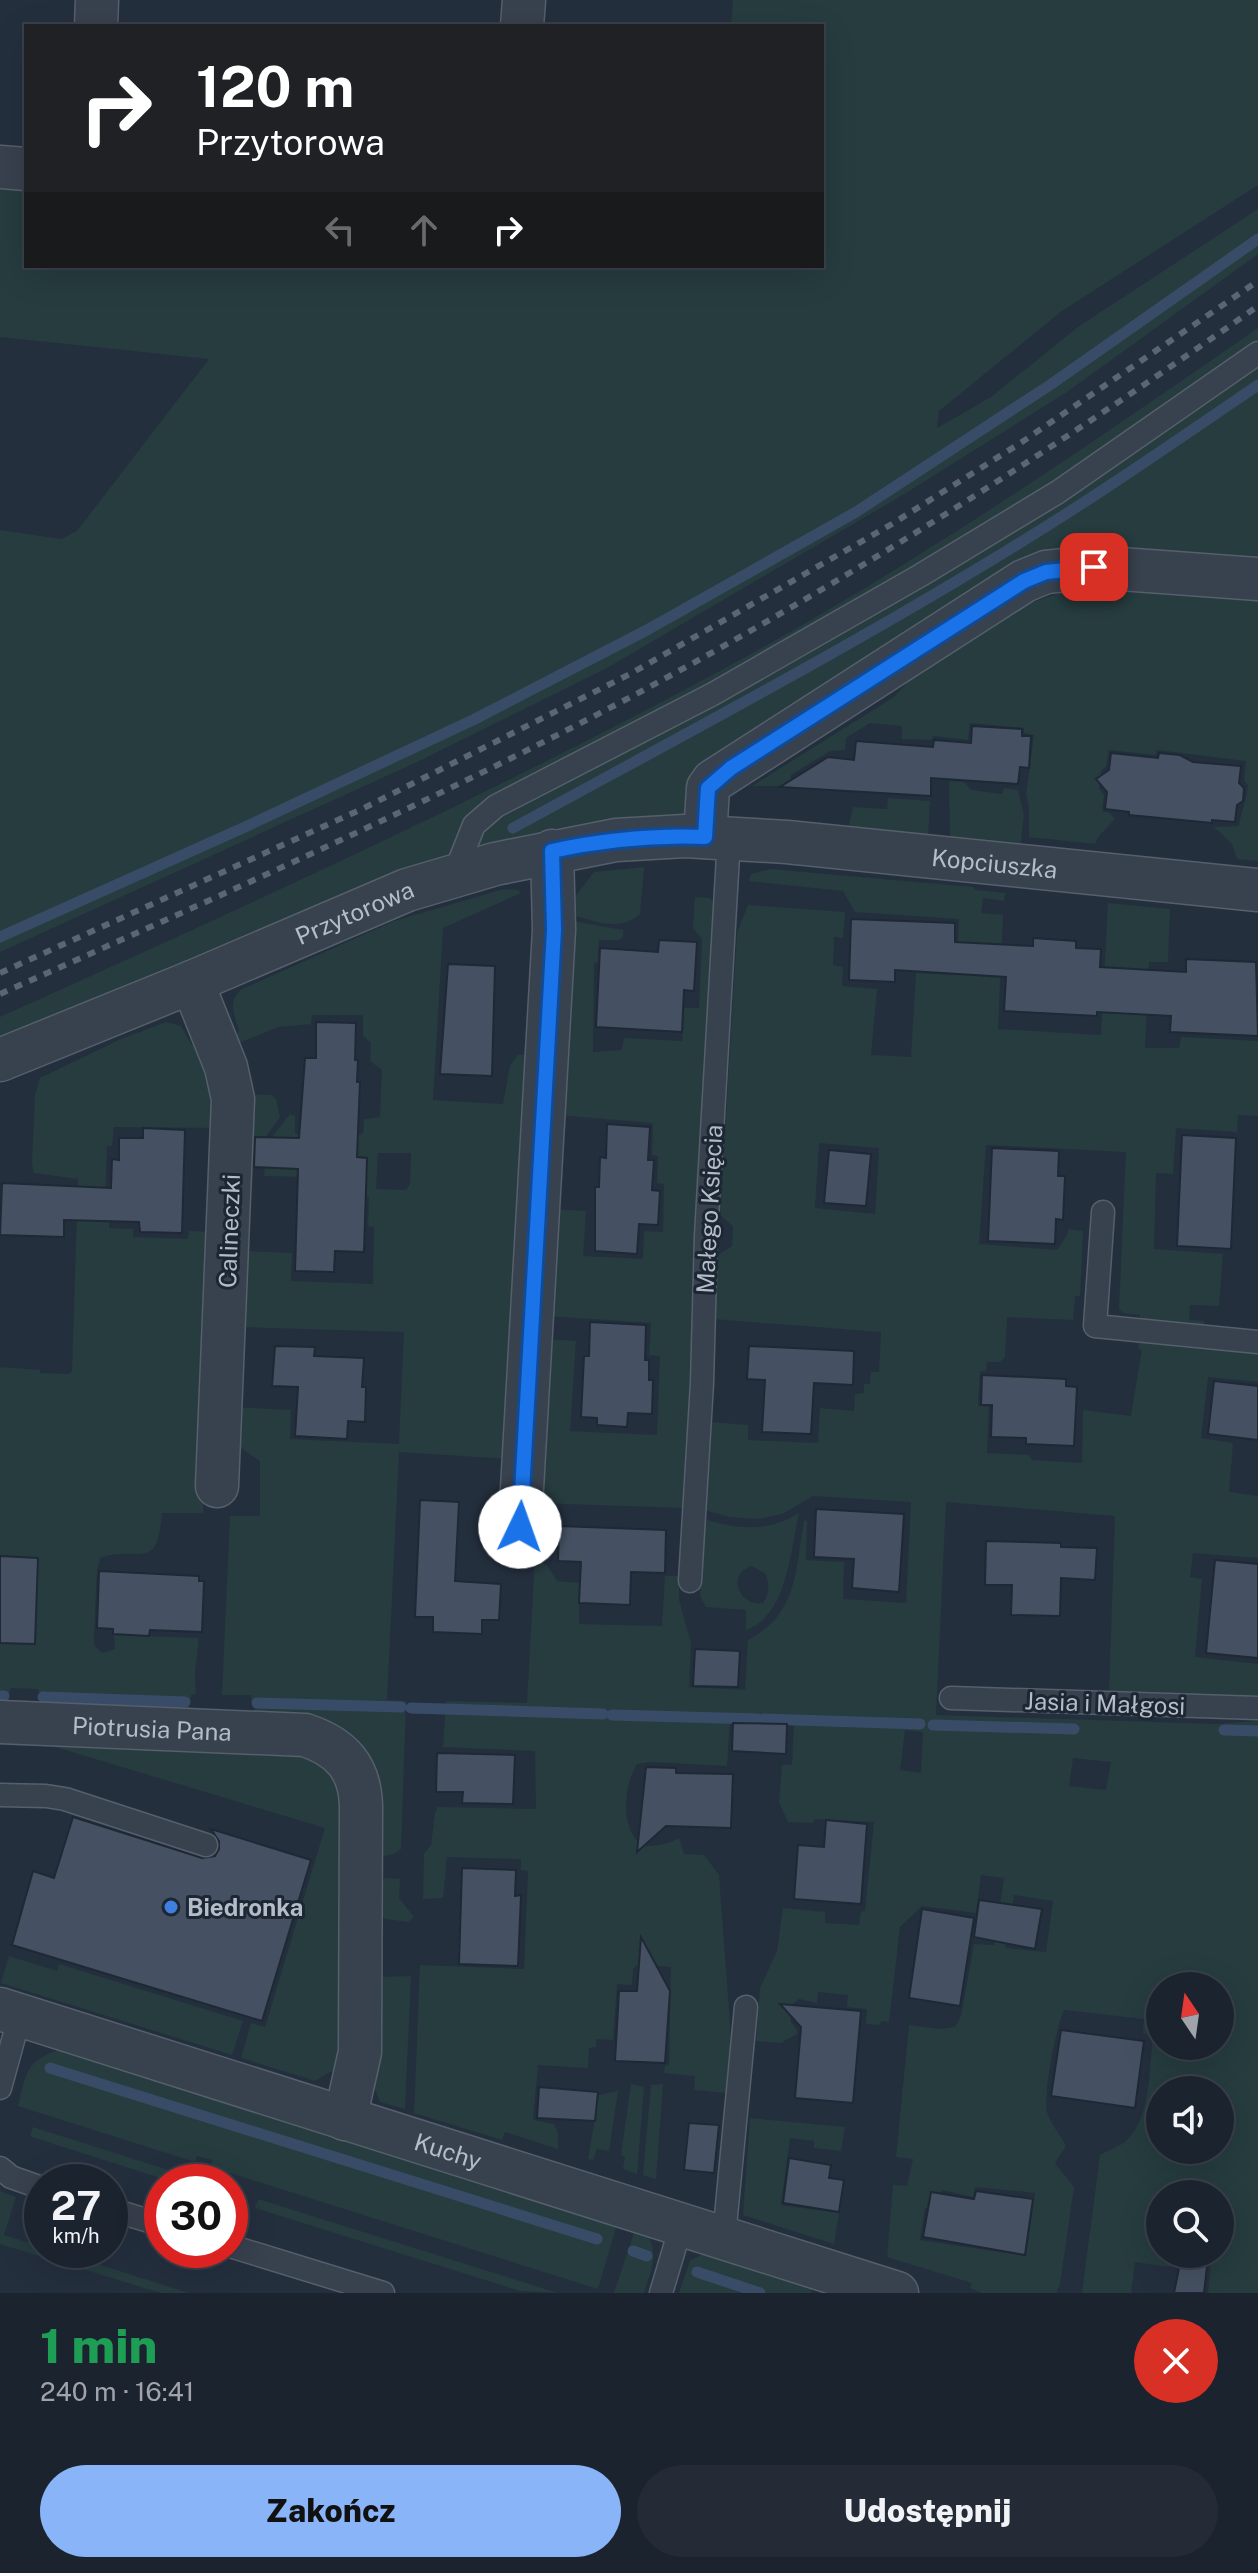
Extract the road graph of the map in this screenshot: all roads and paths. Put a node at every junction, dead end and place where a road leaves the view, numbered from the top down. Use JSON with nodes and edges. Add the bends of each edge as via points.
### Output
{"nodes":[{"id":1,"x":97,"y":0,"type":"edge"},
{"id":2,"x":524,"y":0,"type":"edge"},
{"id":3,"x":96,"y":24,"type":"edge"},
{"id":4,"x":522,"y":24,"type":"edge"},
{"id":5,"x":0,"y":167,"type":"edge"},
{"id":6,"x":24,"y":169,"type":"edge"},
{"id":7,"x":1258,"y":353,"type":"edge"},
{"id":8,"x":1258,"y":579,"type":"edge"},
{"id":9,"x":717,"y":838,"type":"junction"},
{"id":10,"x":552,"y":851,"type":"junction"},
{"id":11,"x":454,"y":875,"type":"junction"},
{"id":12,"x":1258,"y":890,"type":"edge"},
{"id":13,"x":192,"y":982,"type":"junction"},
{"id":14,"x":0,"y":1060,"type":"edge"},
{"id":15,"x":1103,"y":1212,"type":"dead end"},
{"id":16,"x":1258,"y":1342,"type":"edge"},
{"id":17,"x":217,"y":1486,"type":"dead end"},
{"id":18,"x":519,"y":1541,"type":"dead end"},
{"id":19,"x":690,"y":1581,"type":"dead end"},
{"id":20,"x":951,"y":1698,"type":"dead end"},
{"id":21,"x":1258,"y":1708,"type":"edge"},
{"id":22,"x":0,"y":1722,"type":"edge"},
{"id":23,"x":0,"y":1795,"type":"edge"},
{"id":24,"x":206,"y":1845,"type":"dead end"},
{"id":25,"x":746,"y":2007,"type":"dead end"},
{"id":26,"x":10,"y":2012,"type":"edge"},
{"id":27,"x":0,"y":2088,"type":"edge"},
{"id":28,"x":345,"y":2119,"type":"junction"},
{"id":29,"x":0,"y":2168,"type":"edge"},
{"id":30,"x":24,"y":2182,"type":"edge"},
{"id":31,"x":682,"y":2223,"type":"junction"},
{"id":32,"x":724,"y":2237,"type":"junction"},
{"id":33,"x":248,"y":2252,"type":"edge"},
{"id":34,"x":383,"y":2293,"type":"edge"},
{"id":35,"x":661,"y":2293,"type":"edge"},
{"id":36,"x":897,"y":2293,"type":"edge"}],
"edges":[{"from":1,"to":3,"type":"street"},
{"from":2,"to":4,"type":"street"},
{"from":5,"to":6,"type":"street"},
{"from":7,"to":11,"type":"lane","via":[[1058,492],[921,575],[713,694],[496,806],[474,825]]},
{"from":8,"to":9,"type":"street","via":[[1094,567],[1056,570],[1024,581],[713,781],[708,788]]},
{"from":9,"to":10,"type":"street","name":"Przytorowa","via":[[643,837]]},
{"from":9,"to":12,"type":"street","name":"Kopciuszka"},
{"from":9,"to":19,"type":"lane","name":"Małego Księcia","via":[[702,1383]]},
{"from":10,"to":11,"type":"street","name":"Przytorowa"},
{"from":10,"to":18,"type":"street","via":[[554,930]]},
{"from":11,"to":13,"type":"street","name":"Przytorowa","via":[[333,920]]},
{"from":13,"to":14,"type":"street","name":"Przytorowa"},
{"from":13,"to":17,"type":"street","name":"Calineczki","via":[[233,1099]]},
{"from":15,"to":16,"type":"lane","via":[[1095,1326]]},
{"from":20,"to":21,"type":"lane","name":"Jasia i Małgosi"},
{"from":22,"to":28,"type":"street","name":"Piotrusia Pana","via":[[305,1735],[343,1754],[361,1792],[360,2052]]},
{"from":23,"to":24,"type":"lane","via":[[65,1799]]},
{"from":25,"to":32,"type":"lane"},
{"from":26,"to":27,"type":"lane"},
{"from":26,"to":28,"type":"street","name":"Kuchy"},
{"from":28,"to":31,"type":"street","name":"Kuchy"},
{"from":29,"to":30,"type":"lane"},
{"from":31,"to":32,"type":"street","name":"Kuchy"},
{"from":31,"to":35,"type":"lane"},
{"from":32,"to":36,"type":"street","name":"Kuchy"},
{"from":33,"to":34,"type":"lane"}]}
